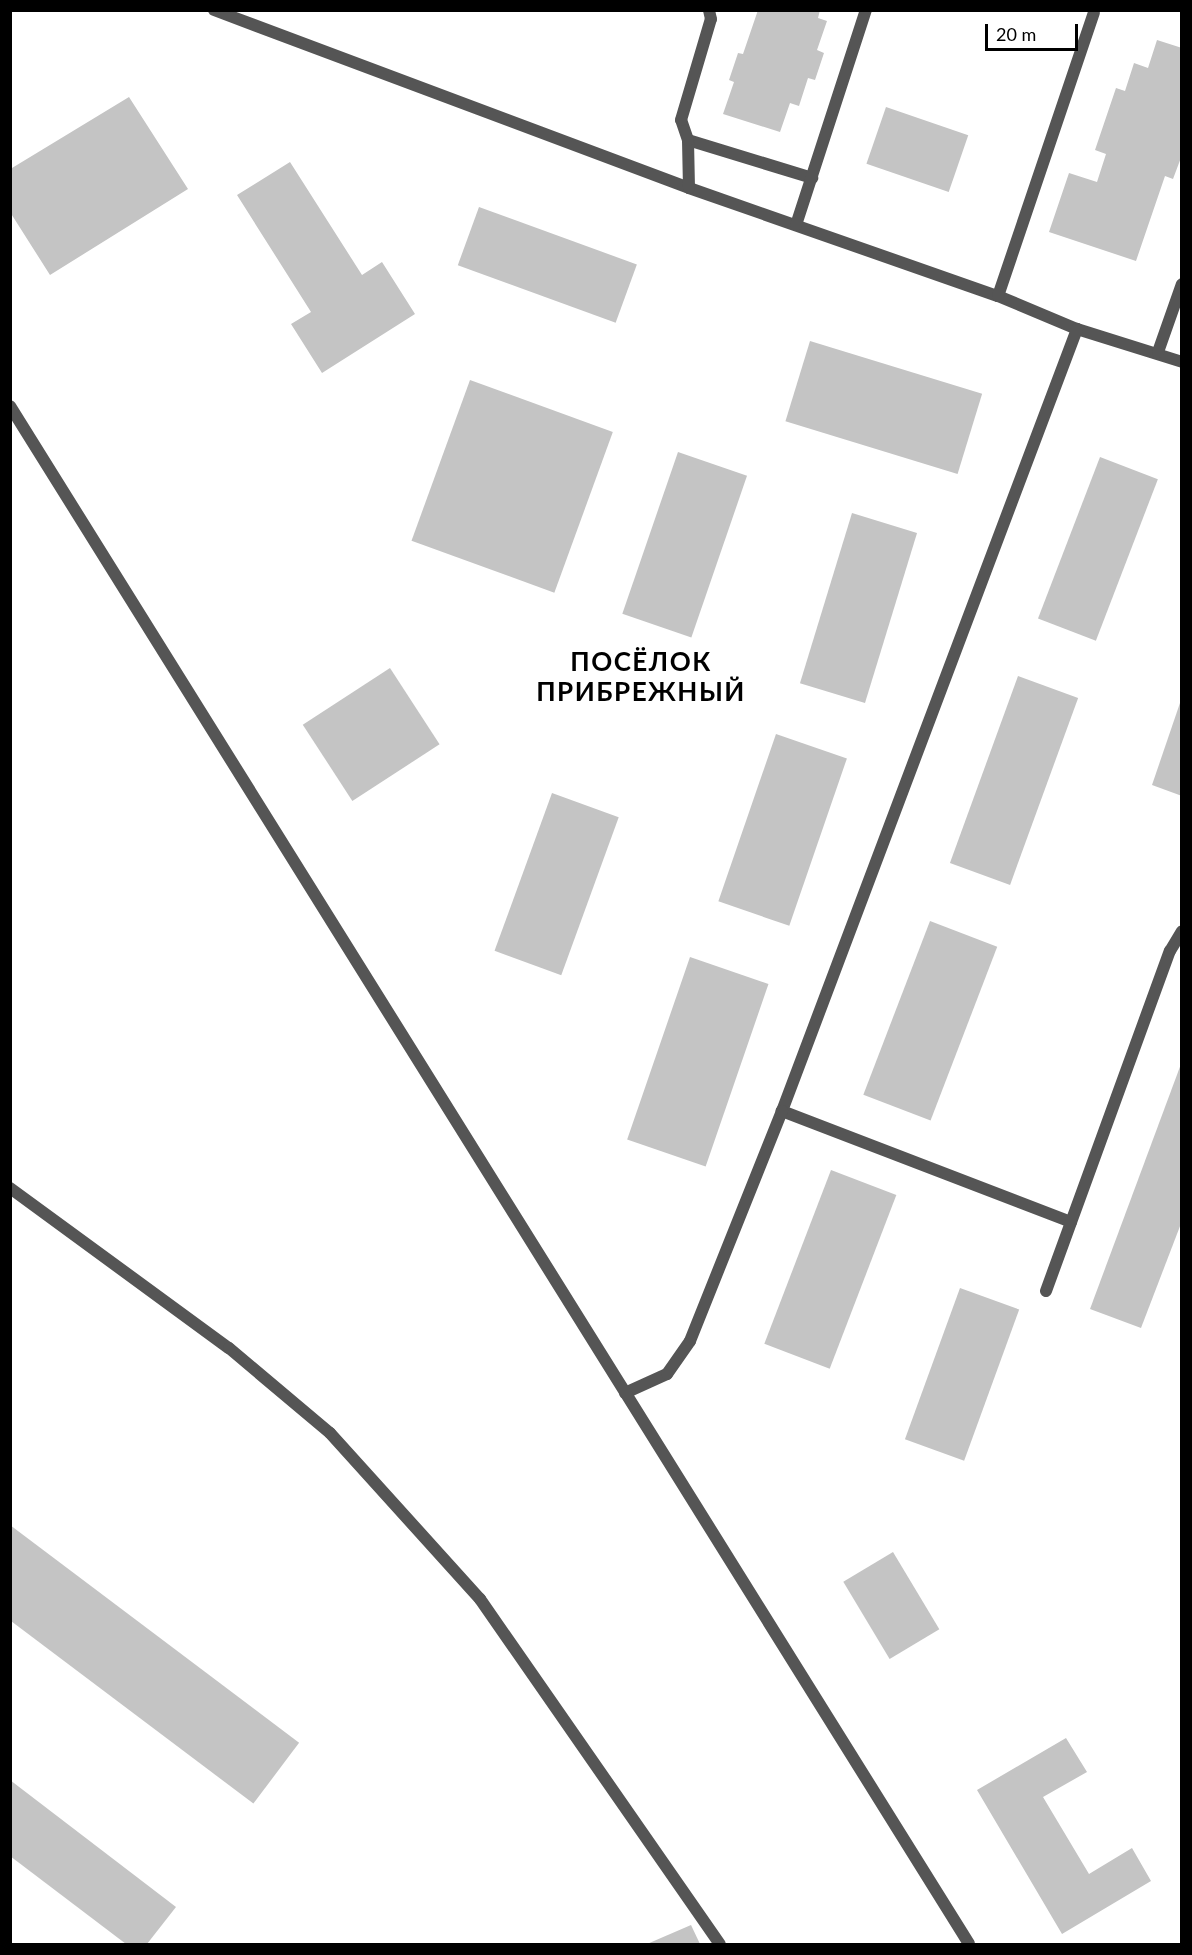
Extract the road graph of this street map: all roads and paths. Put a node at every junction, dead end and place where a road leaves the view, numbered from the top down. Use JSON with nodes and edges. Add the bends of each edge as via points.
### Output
{"nodes":[{"id":1,"x":214,"y":10,"type":"edge"},
{"id":2,"x":709,"y":10,"type":"edge"},
{"id":3,"x":866,"y":10,"type":"edge"},
{"id":4,"x":1094,"y":13,"type":"dead end"},
{"id":5,"x":688,"y":140,"type":"junction"},
{"id":6,"x":812,"y":178,"type":"junction"},
{"id":7,"x":689,"y":188,"type":"junction"},
{"id":8,"x":796,"y":225,"type":"junction"},
{"id":9,"x":1182,"y":284,"type":"edge"},
{"id":10,"x":998,"y":296,"type":"junction"},
{"id":11,"x":1077,"y":329,"type":"junction"},
{"id":12,"x":1158,"y":352,"type":"junction"},
{"id":13,"x":1182,"y":362,"type":"edge"},
{"id":14,"x":10,"y":406,"type":"edge"},
{"id":15,"x":1182,"y":931,"type":"edge"},
{"id":16,"x":782,"y":1111,"type":"junction"},
{"id":17,"x":10,"y":1188,"type":"edge"},
{"id":18,"x":1071,"y":1222,"type":"junction"},
{"id":19,"x":1046,"y":1291,"type":"dead end"},
{"id":20,"x":625,"y":1393,"type":"junction"},
{"id":21,"x":720,"y":1944,"type":"edge"},
{"id":22,"x":969,"y":1944,"type":"edge"}],
"edges":[{"from":1,"to":7,"type":"street"},
{"from":2,"to":5,"type":"street","via":[[711,19],[681,120]]},
{"from":3,"to":6,"type":"street"},
{"from":4,"to":10,"type":"street"},
{"from":5,"to":6,"type":"street"},
{"from":5,"to":7,"type":"street"},
{"from":6,"to":8,"type":"street"},
{"from":7,"to":8,"type":"street"},
{"from":8,"to":10,"type":"street"},
{"from":9,"to":12,"type":"street"},
{"from":10,"to":11,"type":"street"},
{"from":11,"to":12,"type":"street"},
{"from":11,"to":16,"type":"street"},
{"from":12,"to":13,"type":"street"},
{"from":14,"to":20,"type":"street"},
{"from":15,"to":18,"type":"street","via":[[1170,951]]},
{"from":16,"to":18,"type":"street"},
{"from":16,"to":20,"type":"street","via":[[690,1341],[667,1374]]},
{"from":17,"to":21,"type":"street","via":[[228,1348],[330,1433],[480,1599]]},
{"from":18,"to":19,"type":"street"},
{"from":20,"to":22,"type":"street"}]}
